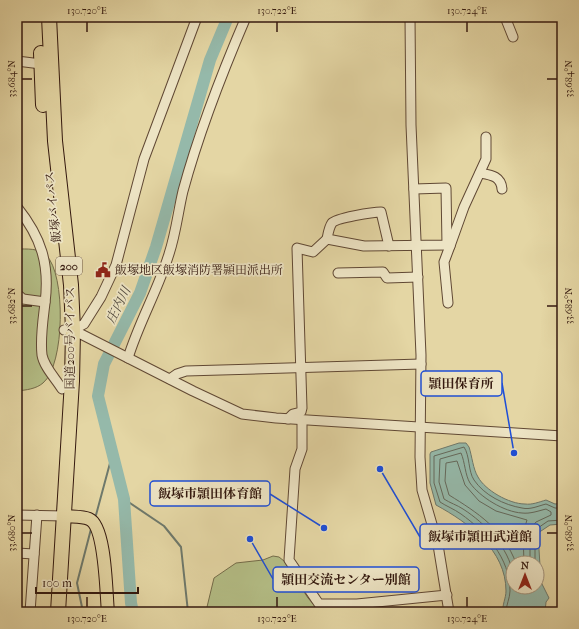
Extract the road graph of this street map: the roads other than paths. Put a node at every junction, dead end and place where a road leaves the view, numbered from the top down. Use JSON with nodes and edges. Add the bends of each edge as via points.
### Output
{"nodes":[{"id":1,"x":40,"y":17,"type":"edge"},
{"id":2,"x":49,"y":17,"type":"edge"},
{"id":3,"x":197,"y":17,"type":"edge"},
{"id":4,"x":246,"y":17,"type":"edge"},
{"id":5,"x":410,"y":17,"type":"edge"},
{"id":6,"x":505,"y":17,"type":"edge"},
{"id":7,"x":513,"y":37,"type":"dead end"},
{"id":8,"x":17,"y":61,"type":"edge"},
{"id":9,"x":41,"y":64,"type":"junction"},
{"id":10,"x":486,"y":137,"type":"dead end"},
{"id":11,"x":480,"y":173,"type":"junction"},
{"id":12,"x":414,"y":189,"type":"junction"},
{"id":13,"x":502,"y":189,"type":"dead end"},
{"id":14,"x":17,"y":207,"type":"edge"},
{"id":15,"x":327,"y":239,"type":"junction"},
{"id":16,"x":417,"y":245,"type":"junction"},
{"id":17,"x":448,"y":245,"type":"junction"},
{"id":18,"x":389,"y":246,"type":"junction"},
{"id":19,"x":338,"y":273,"type":"dead end"},
{"id":20,"x":418,"y":277,"type":"junction"},
{"id":21,"x":17,"y":294,"type":"edge"},
{"id":22,"x":45,"y":302,"type":"junction"},
{"id":23,"x":448,"y":303,"type":"dead end"},
{"id":24,"x":68,"y":330,"type":"junction"},
{"id":25,"x":127,"y":358,"type":"junction"},
{"id":26,"x":421,"y":364,"type":"junction"},
{"id":27,"x":301,"y":367,"type":"junction"},
{"id":28,"x":170,"y":379,"type":"junction"},
{"id":29,"x":62,"y":389,"type":"junction"},
{"id":30,"x":288,"y":419,"type":"junction"},
{"id":31,"x":302,"y":420,"type":"junction"},
{"id":32,"x":421,"y":427,"type":"junction"},
{"id":33,"x":562,"y":436,"type":"edge"},
{"id":34,"x":17,"y":515,"type":"edge"},
{"id":35,"x":37,"y":515,"type":"junction"},
{"id":36,"x":59,"y":516,"type":"junction"},
{"id":37,"x":17,"y":553,"type":"edge"},
{"id":38,"x":34,"y":554,"type":"junction"},
{"id":39,"x":447,"y":595,"type":"junction"},
{"id":40,"x":30,"y":612,"type":"edge"},
{"id":41,"x":50,"y":612,"type":"edge"},
{"id":42,"x":58,"y":612,"type":"edge"},
{"id":43,"x":108,"y":612,"type":"edge"},
{"id":44,"x":449,"y":612,"type":"edge"}],
"edges":[{"from":1,"to":9,"type":"highway","name":"飯塚バイパス","number":"200"},
{"from":2,"to":24,"type":"highway","name":"国道200号バイパス","number":"200","via":[[55,141],[70,285]]},
{"from":3,"to":24,"type":"street","via":[[144,159],[116,265],[101,297],[84,324]]},
{"from":4,"to":25,"type":"street","via":[[202,133],[183,192],[170,253]]},
{"from":5,"to":12,"type":"street"},
{"from":6,"to":7,"type":"street"},
{"from":8,"to":9,"type":"street"},
{"from":9,"to":24,"type":"highway","name":"飯塚バイパス","number":"200","via":[[43,112]]},
{"from":10,"to":11,"type":"street","via":[[486,159]]},
{"from":11,"to":13,"type":"street","via":[[498,179],[502,183]]},
{"from":11,"to":17,"type":"street"},
{"from":12,"to":16,"type":"street"},
{"from":12,"to":17,"type":"street","via":[[446,188]]},
{"from":14,"to":22,"type":"street","via":[[32,227],[41,248],[46,265]]},
{"from":15,"to":18,"type":"street","via":[[364,246]]},
{"from":15,"to":18,"type":"street","via":[[330,227],[337,219],[381,212]]},
{"from":15,"to":27,"type":"street","via":[[313,252],[297,248]]},
{"from":16,"to":17,"type":"street"},
{"from":16,"to":18,"type":"street"},
{"from":16,"to":20,"type":"street"},
{"from":17,"to":23,"type":"street","via":[[444,262]]},
{"from":19,"to":20,"type":"street","via":[[383,272],[387,278]]},
{"from":20,"to":26,"type":"street"},
{"from":21,"to":22,"type":"street","via":[[23,299]]},
{"from":22,"to":29,"type":"street","via":[[42,356]]},
{"from":24,"to":25,"type":"street"},
{"from":24,"to":29,"type":"highway","name":"飯塚バイパス","number":"200"},
{"from":24,"to":36,"type":"highway","name":"国道200号バイパス","number":"200","via":[[72,381]]},
{"from":25,"to":28,"type":"street"},
{"from":26,"to":27,"type":"street"},
{"from":26,"to":32,"type":"street"},
{"from":27,"to":28,"type":"street","via":[[186,371]]},
{"from":27,"to":30,"type":"street","via":[[301,412],[293,414]]},
{"from":28,"to":30,"type":"street","via":[[242,414]]},
{"from":29,"to":36,"type":"highway","name":"飯塚バイパス","number":"200"},
{"from":30,"to":31,"type":"street"},
{"from":31,"to":32,"type":"street"},
{"from":31,"to":39,"type":"street","via":[[302,449],[295,469],[288,560],[319,604],[357,604]]},
{"from":32,"to":33,"type":"street"},
{"from":32,"to":39,"type":"street","via":[[422,490],[438,545]]},
{"from":34,"to":35,"type":"street"},
{"from":35,"to":36,"type":"street"},
{"from":35,"to":38,"type":"street"},
{"from":36,"to":41,"type":"highway","name":"飯塚バイパス","number":"200"},
{"from":36,"to":42,"type":"highway","name":"国道200号バイパス","number":"200"},
{"from":36,"to":43,"type":"main road","via":[[88,519],[96,526],[102,545]]},
{"from":37,"to":38,"type":"street"},
{"from":38,"to":40,"type":"street"},
{"from":39,"to":44,"type":"street"}]}
